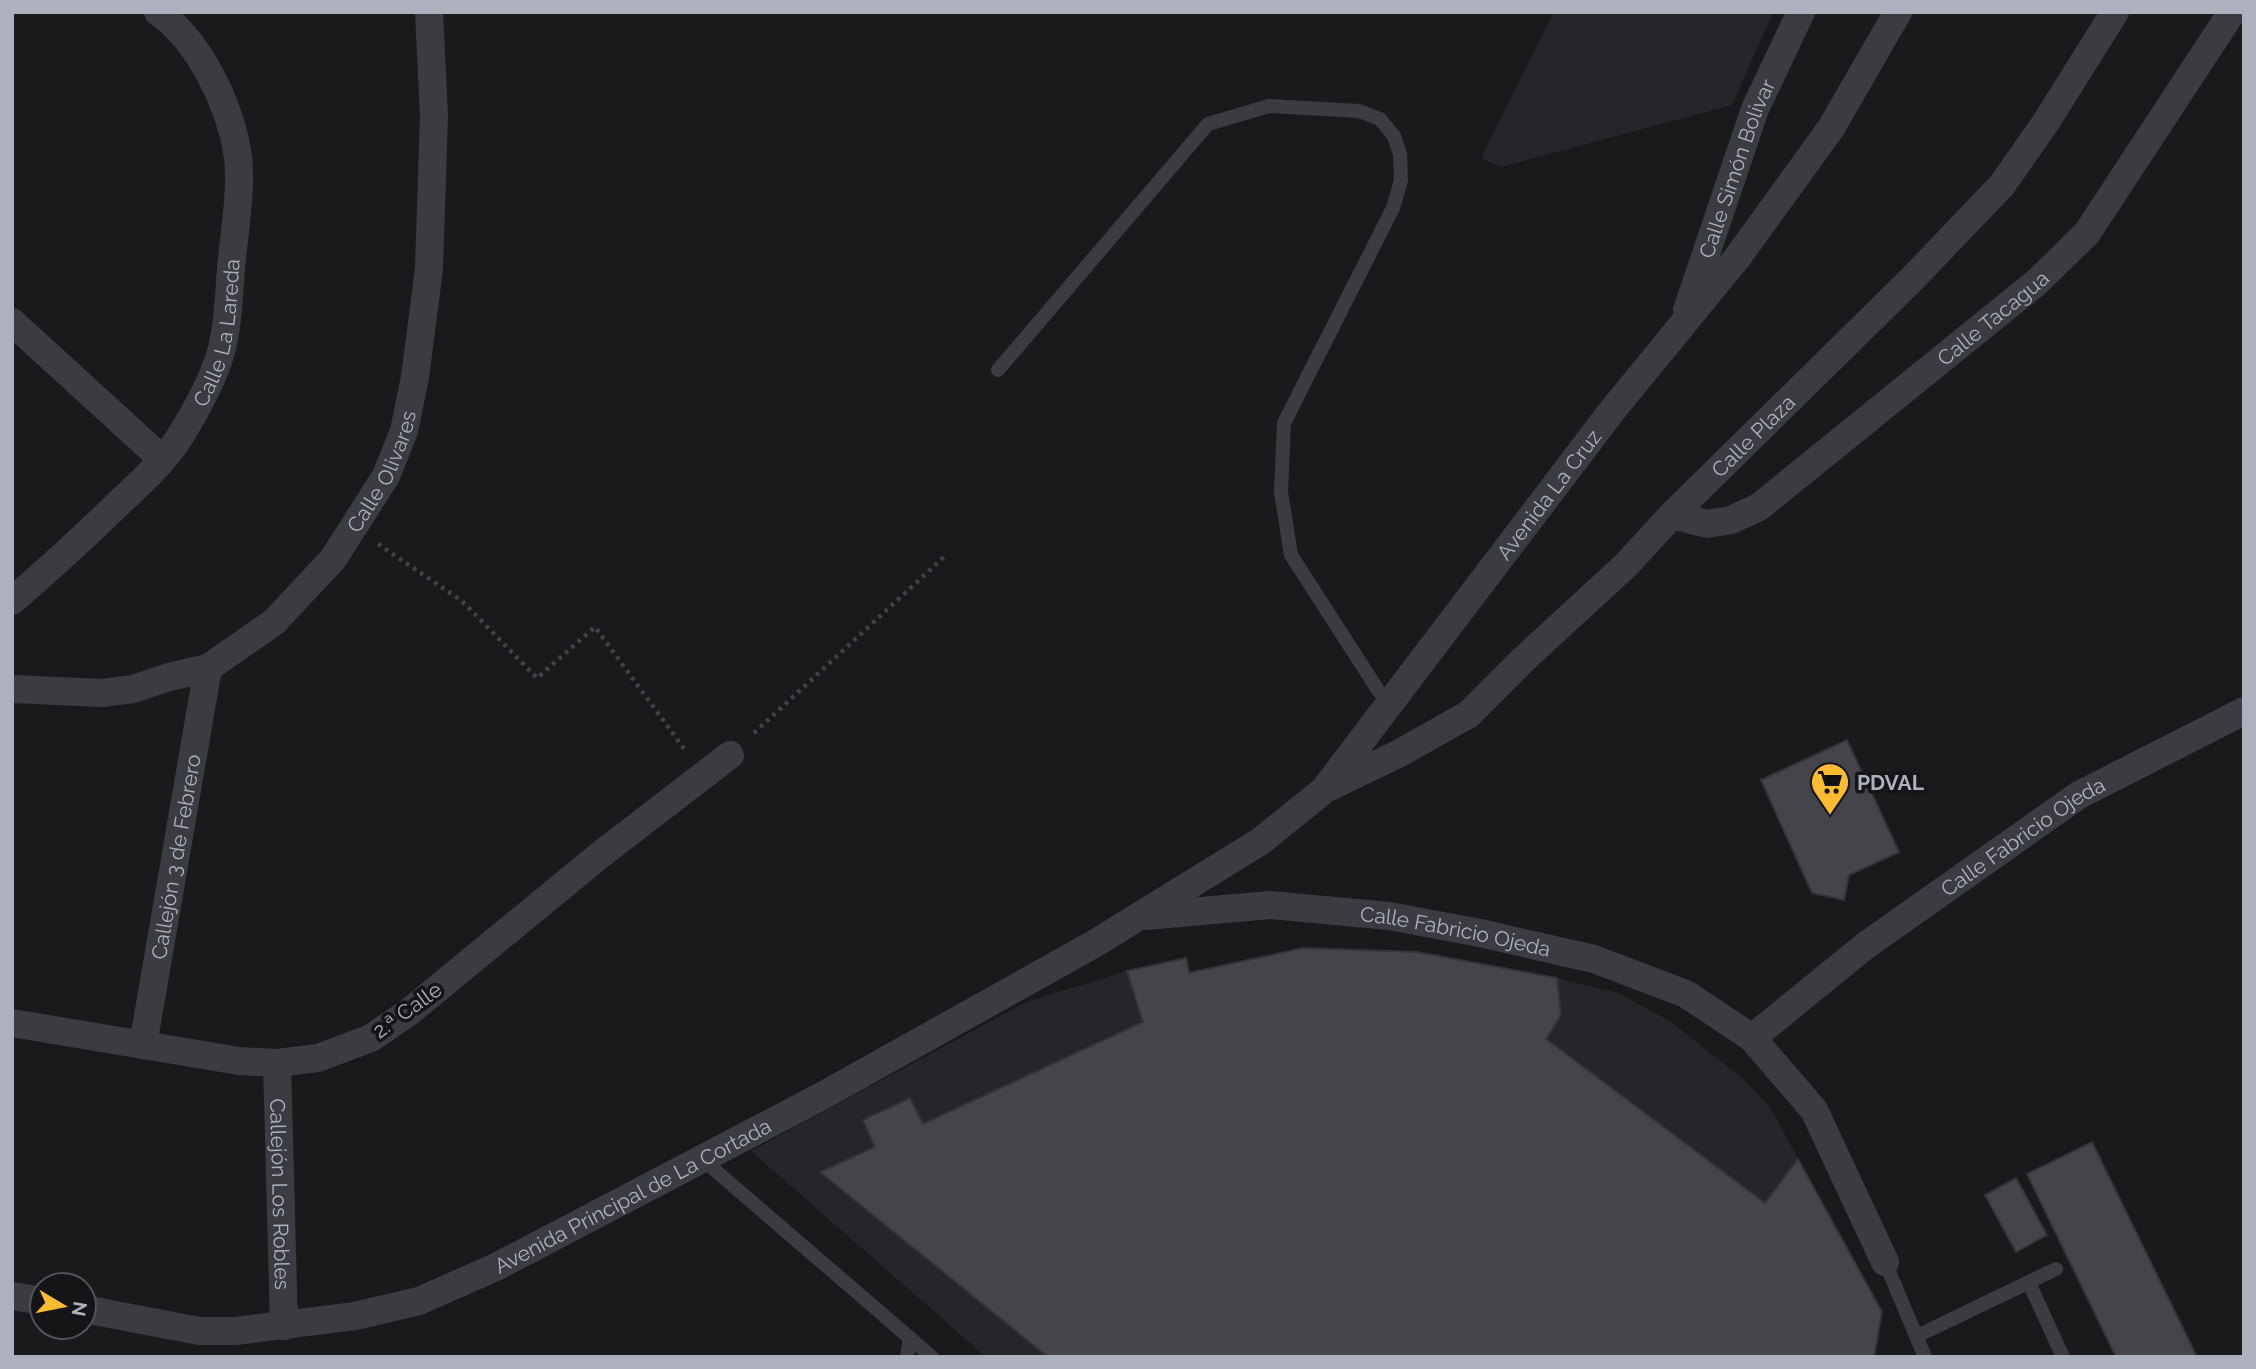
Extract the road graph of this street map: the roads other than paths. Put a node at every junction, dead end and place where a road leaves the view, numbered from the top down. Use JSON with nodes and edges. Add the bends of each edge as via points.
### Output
{"nodes":[{"id":1,"x":158,"y":12,"type":"edge"},
{"id":2,"x":429,"y":12,"type":"edge"},
{"id":3,"x":1801,"y":12,"type":"edge"},
{"id":4,"x":1898,"y":12,"type":"edge"},
{"id":5,"x":2115,"y":12,"type":"edge"},
{"id":6,"x":2232,"y":12,"type":"edge"},
{"id":7,"x":12,"y":322,"type":"edge"},
{"id":8,"x":1681,"y":326,"type":"junction"},
{"id":9,"x":998,"y":370,"type":"dead end"},
{"id":10,"x":162,"y":459,"type":"junction"},
{"id":11,"x":1672,"y":515,"type":"junction"},
{"id":12,"x":12,"y":601,"type":"edge"},
{"id":13,"x":208,"y":668,"type":"junction"},
{"id":14,"x":12,"y":689,"type":"edge"},
{"id":15,"x":1390,"y":704,"type":"junction"},
{"id":16,"x":2244,"y":711,"type":"edge"},
{"id":17,"x":730,"y":755,"type":"road end"},
{"id":18,"x":1324,"y":790,"type":"junction"},
{"id":19,"x":1139,"y":917,"type":"junction"},
{"id":20,"x":12,"y":1023,"type":"edge"},
{"id":21,"x":1752,"y":1038,"type":"junction"},
{"id":22,"x":143,"y":1045,"type":"junction"},
{"id":23,"x":277,"y":1063,"type":"junction"},
{"id":24,"x":702,"y":1159,"type":"junction"},
{"id":25,"x":1885,"y":1262,"type":"joint"},
{"id":26,"x":2056,"y":1269,"type":"dead end"},
{"id":27,"x":2029,"y":1283,"type":"junction"},
{"id":28,"x":98,"y":1312,"type":"edge"},
{"id":29,"x":284,"y":1326,"type":"junction"},
{"id":30,"x":1917,"y":1336,"type":"junction"},
{"id":31,"x":910,"y":1338,"type":"junction"},
{"id":32,"x":907,"y":1357,"type":"edge"},
{"id":33,"x":932,"y":1357,"type":"edge"},
{"id":34,"x":1925,"y":1357,"type":"edge"},
{"id":35,"x":2063,"y":1357,"type":"edge"}],
"edges":[{"from":1,"to":10,"type":"street","name":"Calle La Lareda","via":[[173,23],[201,60],[225,108],[238,158],[227,318],[220,354],[184,428]]},
{"from":2,"to":13,"type":"street","name":"Calle Olivares","via":[[434,116],[429,270],[404,431],[386,476],[332,559],[274,622]]},
{"from":3,"to":8,"type":"street","name":"Calle Simón Bolívar","via":[[1755,109]]},
{"from":4,"to":8,"type":"street","name":"Avenida La Cruz","via":[[1831,128],[1737,258]]},
{"from":5,"to":11,"type":"street","name":"Calle Plaza","via":[[2002,186]]},
{"from":6,"to":11,"type":"street","name":"Calle Tacagua","via":[[2087,233],[2037,282],[1759,507],[1731,520],[1707,524]]},
{"from":7,"to":10,"type":"street"},
{"from":8,"to":15,"type":"street","name":"Avenida La Cruz"},
{"from":9,"to":15,"type":"lane","via":[[1208,124],[1269,106],[1359,111],[1380,119],[1394,136],[1401,180],[1393,208],[1284,423],[1281,492],[1291,555]]},
{"from":10,"to":12,"type":"street","name":"Calle La Lareda"},
{"from":11,"to":18,"type":"street","name":"Calle Plaza","via":[[1626,565],[1469,714]]},
{"from":13,"to":14,"type":"street","name":"Calle Olivares","via":[[102,693]]},
{"from":13,"to":22,"type":"street","name":"Callejón 3 de Febrero"},
{"from":15,"to":18,"type":"street","name":"Avenida La Cruz"},
{"from":16,"to":21,"type":"street","name":"Calle Fabricio Ojeda","via":[[2079,795],[1865,946]]},
{"from":17,"to":23,"type":"street","name":"2.ª Calle","via":[[410,1012],[371,1038],[318,1058]]},
{"from":18,"to":19,"type":"street","name":"Avenida La Cruz","via":[[1261,841]]},
{"from":19,"to":21,"type":"street","name":"Calle Fabricio Ojeda","via":[[1270,905],[1389,915],[1594,960],[1686,994]]},
{"from":19,"to":24,"type":"street","name":"Avenida Principal de La Cortada"},
{"from":20,"to":22,"type":"street","name":"2.ª Calle"},
{"from":21,"to":25,"type":"street","name":"Calle Fabricio Ojeda","via":[[1814,1110]]},
{"from":22,"to":23,"type":"street","name":"2.ª Calle"},
{"from":23,"to":29,"type":"street","name":"Callejón Los Robles"},
{"from":24,"to":29,"type":"street","name":"Avenida Principal de La Cortada","via":[[496,1267],[419,1301]]},
{"from":24,"to":31,"type":"lane"},
{"from":25,"to":30,"type":"lane"},
{"from":26,"to":27,"type":"lane"},
{"from":27,"to":30,"type":"lane"},
{"from":27,"to":35,"type":"lane"},
{"from":28,"to":29,"type":"street","name":"Avenida Principal de La Cortada","via":[[199,1331]]},
{"from":30,"to":34,"type":"lane"},
{"from":31,"to":32,"type":"lane"},
{"from":31,"to":33,"type":"lane"}]}
